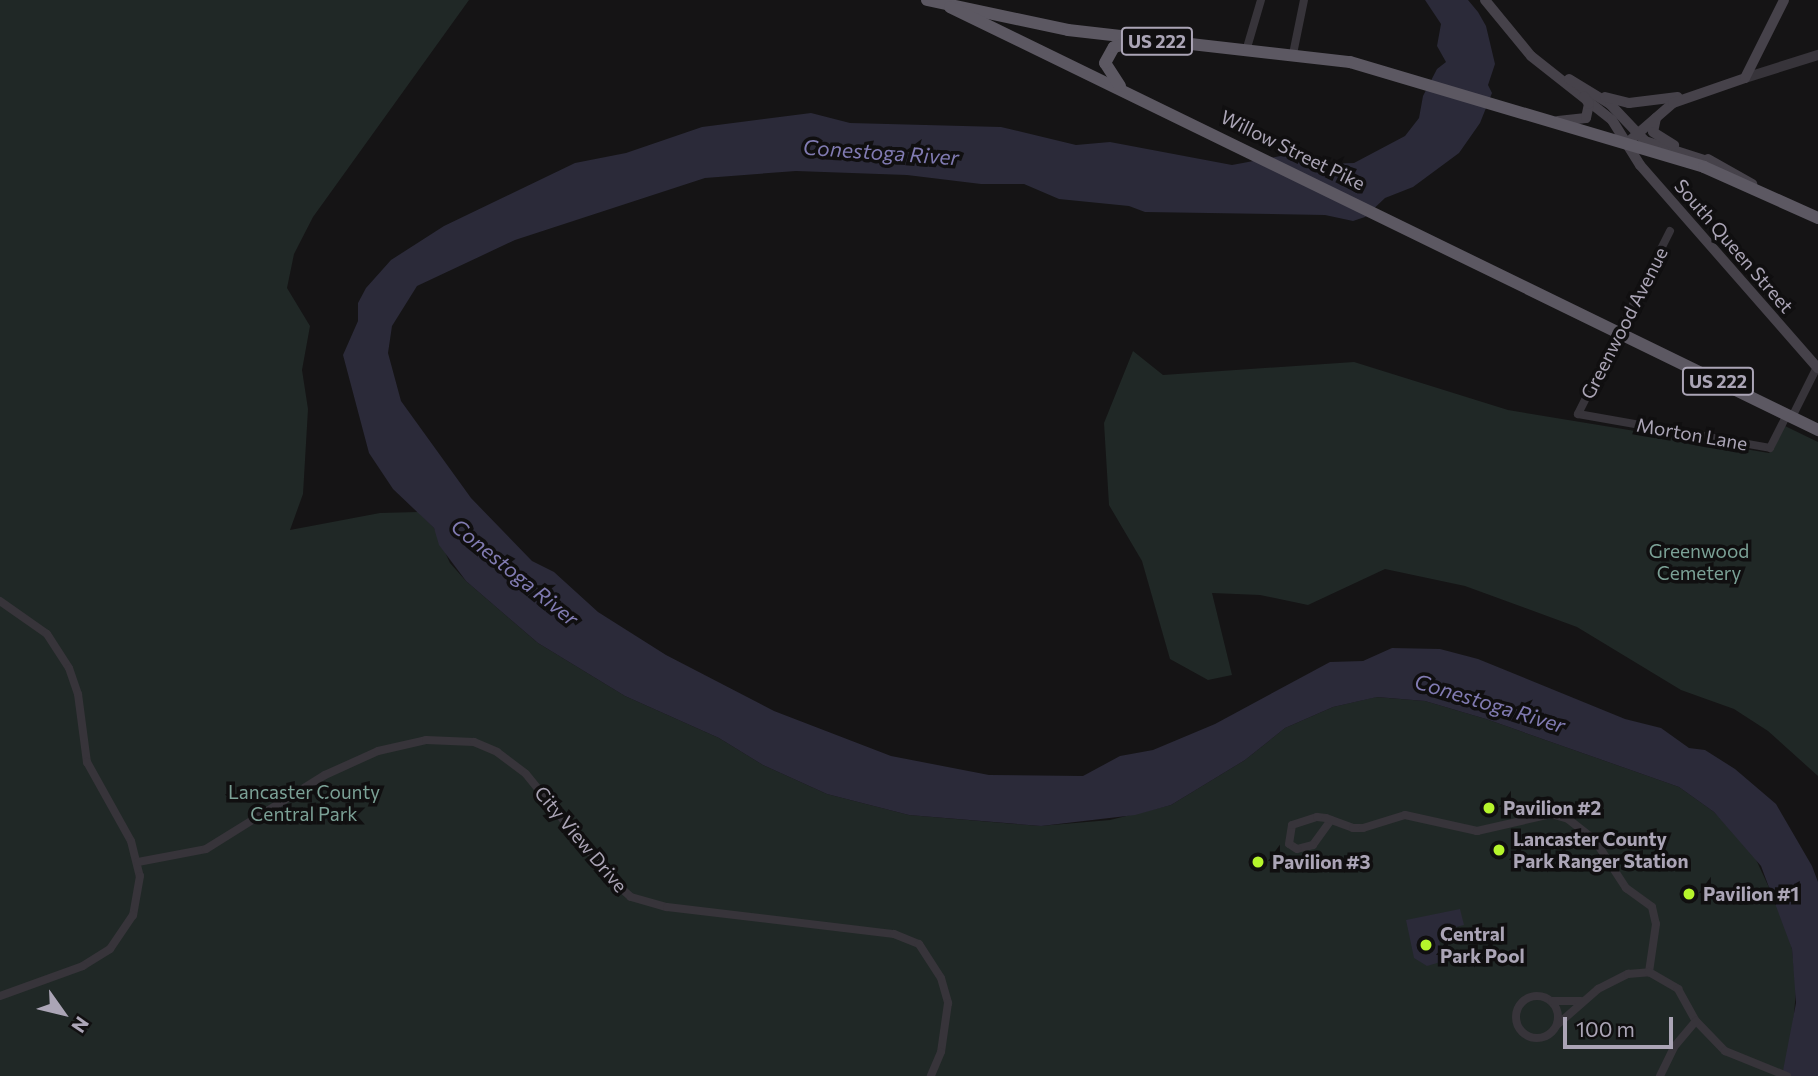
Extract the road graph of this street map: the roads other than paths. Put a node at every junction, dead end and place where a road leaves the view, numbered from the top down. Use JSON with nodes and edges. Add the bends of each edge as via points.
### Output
{"nodes":[{"id":1,"x":928,"y":0,"type":"edge"},
{"id":2,"x":1261,"y":0,"type":"edge"},
{"id":3,"x":1304,"y":0,"type":"edge"},
{"id":4,"x":1485,"y":0,"type":"edge"},
{"id":5,"x":1784,"y":0,"type":"edge"},
{"id":6,"x":950,"y":7,"type":"junction"},
{"id":7,"x":1226,"y":50,"type":"junction"},
{"id":8,"x":1246,"y":51,"type":"junction"},
{"id":9,"x":1293,"y":54,"type":"junction"},
{"id":10,"x":1818,"y":55,"type":"edge"},
{"id":11,"x":1546,"y":68,"type":"junction"},
{"id":12,"x":1745,"y":78,"type":"junction"},
{"id":13,"x":1123,"y":89,"type":"junction"},
{"id":14,"x":1582,"y":94,"type":"junction"},
{"id":15,"x":1598,"y":95,"type":"junction"},
{"id":16,"x":1692,"y":95,"type":"junction"},
{"id":17,"x":1660,"y":113,"type":"junction"},
{"id":18,"x":1547,"y":120,"type":"junction"},
{"id":19,"x":1631,"y":138,"type":"junction"},
{"id":20,"x":1714,"y":163,"type":"junction"},
{"id":21,"x":1758,"y":188,"type":"junction"},
{"id":22,"x":1818,"y":218,"type":"edge"},
{"id":23,"x":1670,"y":231,"type":"dead end"},
{"id":24,"x":1618,"y":332,"type":"junction"},
{"id":25,"x":1818,"y":367,"type":"edge"},
{"id":26,"x":1578,"y":414,"type":"joint"},
{"id":27,"x":1789,"y":416,"type":"junction"},
{"id":28,"x":1818,"y":430,"type":"edge"},
{"id":29,"x":0,"y":601,"type":"edge"},
{"id":30,"x":1331,"y":820,"type":"junction"},
{"id":31,"x":138,"y":862,"type":"junction"},
{"id":32,"x":1649,"y":972,"type":"junction"},
{"id":33,"x":0,"y":996,"type":"edge"},
{"id":34,"x":1552,"y":1001,"type":"junction"},
{"id":35,"x":1581,"y":1001,"type":"junction"},
{"id":36,"x":1696,"y":1021,"type":"junction"},
{"id":37,"x":1557,"y":1025,"type":"junction"},
{"id":38,"x":931,"y":1076,"type":"edge"},
{"id":39,"x":1660,"y":1076,"type":"edge"},
{"id":40,"x":1787,"y":1076,"type":"edge"}],
"edges":[{"from":1,"to":6,"type":"highway","name":"Willow Street Pike","number":"US 222"},
{"from":2,"to":8,"type":"street"},
{"from":3,"to":9,"type":"street"},
{"from":4,"to":11,"type":"main road","via":[[1513,38]]},
{"from":5,"to":12,"type":"main road"},
{"from":6,"to":7,"type":"highway","name":"Willow Street Pike","number":"US 222","via":[[1044,26]]},
{"from":6,"to":13,"type":"highway","name":"Willow Street Pike","number":"US 222"},
{"from":7,"to":8,"type":"highway","name":"Willow Street Pike","number":"US 222"},
{"from":7,"to":13,"type":"highway","via":[[1117,45],[1105,63],[1110,77]]},
{"from":8,"to":9,"type":"highway","name":"Willow Street Pike","number":"US 222"},
{"from":9,"to":18,"type":"highway","name":"Willow Street Pike","number":"US 222","via":[[1350,62]]},
{"from":10,"to":12,"type":"street"},
{"from":11,"to":14,"type":"main road"},
{"from":11,"to":15,"type":"main road"},
{"from":12,"to":16,"type":"main road"},
{"from":13,"to":24,"type":"highway","name":"Willow Street Pike","number":"US 222"},
{"from":14,"to":18,"type":"main road","via":[[1590,104],[1586,118]]},
{"from":14,"to":19,"type":"main road"},
{"from":15,"to":16,"type":"main road","via":[[1629,103]]},
{"from":15,"to":19,"type":"main road"},
{"from":16,"to":17,"type":"main road"},
{"from":17,"to":19,"type":"main road"},
{"from":17,"to":20,"type":"main road","via":[[1652,127],[1657,136]]},
{"from":18,"to":19,"type":"highway","name":"Willow Street Pike","number":"US 222"},
{"from":19,"to":20,"type":"main road"},
{"from":19,"to":21,"type":"highway","number":"US 222"},
{"from":19,"to":25,"type":"main road","name":"South Queen Street","via":[[1640,165]]},
{"from":20,"to":21,"type":"main road"},
{"from":21,"to":22,"type":"highway","number":"US 222"},
{"from":23,"to":24,"type":"street","name":"Greenwood Avenue"},
{"from":24,"to":26,"type":"street","name":"Greenwood Avenue"},
{"from":24,"to":27,"type":"highway","number":"US 222"},
{"from":25,"to":27,"type":"street"},
{"from":26,"to":27,"type":"street","name":"Morton Lane","via":[[1770,448]]},
{"from":27,"to":28,"type":"highway","number":"US 222"},
{"from":29,"to":31,"type":"street","via":[[47,634],[69,668],[78,694],[87,762]]},
{"from":30,"to":30,"type":"street","via":[[1297,821],[1288,830],[1289,844],[1297,849],[1313,845]]},
{"from":30,"to":32,"type":"street","via":[[1363,828],[1405,815],[1477,831],[1551,814],[1568,819],[1594,839],[1626,888],[1652,907],[1656,924]]},
{"from":31,"to":33,"type":"street","via":[[137,904],[125,931],[110,949],[83,966]]},
{"from":31,"to":38,"type":"street","name":"City View Drive","via":[[206,849],[325,775],[378,751],[426,740],[474,742],[497,752],[526,774],[612,880],[641,902],[894,934],[919,944],[941,978],[948,1003],[941,1052]]},
{"from":32,"to":35,"type":"street","via":[[1628,974]]},
{"from":32,"to":36,"type":"street","via":[[1678,989]]},
{"from":34,"to":35,"type":"street"},
{"from":34,"to":37,"type":"street","via":[[1558,1012]]},
{"from":34,"to":37,"type":"street","via":[[1539,995],[1526,999],[1517,1010],[1517,1023],[1535,1038],[1548,1035]]},
{"from":35,"to":37,"type":"street"},
{"from":36,"to":39,"type":"street","via":[[1674,1047]]},
{"from":36,"to":40,"type":"street","via":[[1725,1051]]}]}
